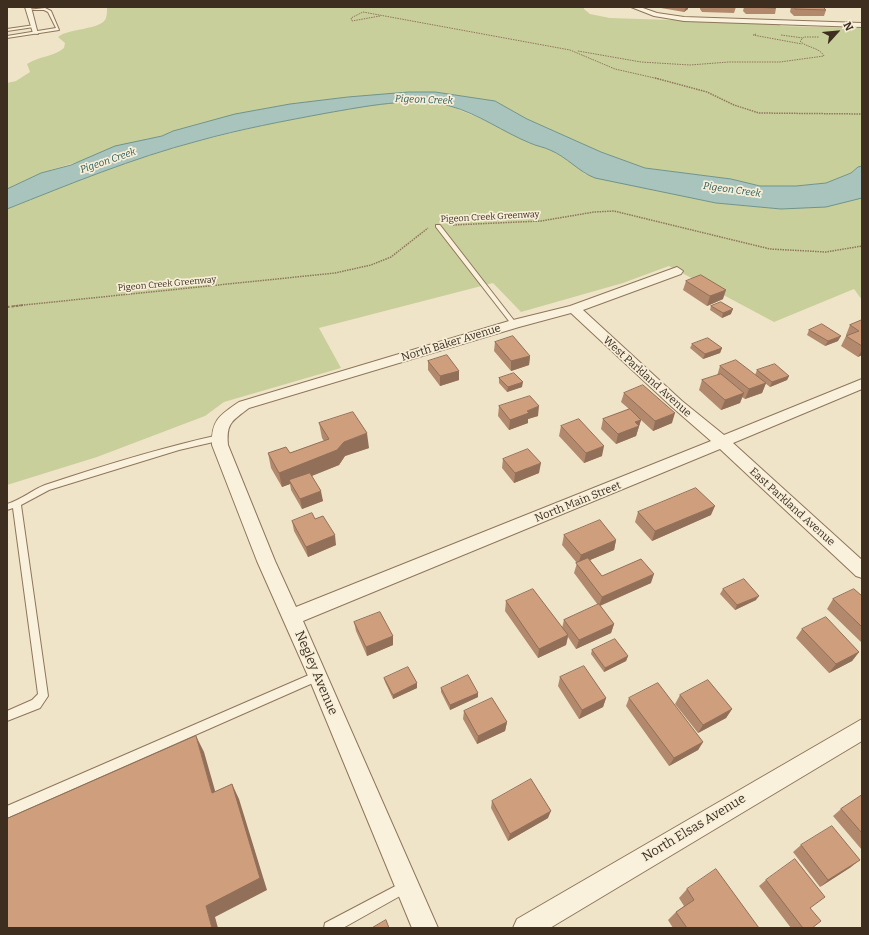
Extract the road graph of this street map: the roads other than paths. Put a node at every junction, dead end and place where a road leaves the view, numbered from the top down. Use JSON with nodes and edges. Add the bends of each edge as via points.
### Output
{"nodes":[{"id":1,"x":634,"y":7,"type":"edge"},
{"id":2,"x":28,"y":9,"type":"edge"},
{"id":3,"x":862,"y":25,"type":"edge"},
{"id":4,"x":7,"y":30,"type":"edge"},
{"id":5,"x":35,"y":30,"type":"junction"},
{"id":6,"x":7,"y":37,"type":"edge"},
{"id":7,"x":438,"y":226,"type":"road end"},
{"id":8,"x":677,"y":271,"type":"dead end"},
{"id":9,"x":574,"y":309,"type":"junction"},
{"id":10,"x":514,"y":324,"type":"junction"},
{"id":11,"x":862,"y":384,"type":"edge"},
{"id":12,"x":219,"y":438,"type":"junction"},
{"id":13,"x":722,"y":442,"type":"junction"},
{"id":14,"x":17,"y":504,"type":"junction"},
{"id":15,"x":7,"y":507,"type":"edge"},
{"id":16,"x":862,"y":571,"type":"edge"},
{"id":17,"x":293,"y":617,"type":"junction"},
{"id":18,"x":318,"y":676,"type":"junction"},
{"id":19,"x":7,"y":716,"type":"edge"},
{"id":20,"x":862,"y":729,"type":"edge"},
{"id":21,"x":7,"y":812,"type":"edge"},
{"id":22,"x":406,"y":886,"type":"junction"},
{"id":23,"x":330,"y":928,"type":"edge"},
{"id":24,"x":425,"y":928,"type":"edge"},
{"id":25,"x":526,"y":928,"type":"edge"}],
"edges":[{"from":1,"to":3,"type":"street","via":[[656,15],[684,19]]},
{"from":2,"to":5,"type":"street"},
{"from":2,"to":5,"type":"lane","via":[[49,11],[58,30]]},
{"from":4,"to":5,"type":"lane"},
{"from":5,"to":6,"type":"lane"},
{"from":7,"to":10,"type":"lane"},
{"from":8,"to":9,"type":"street","name":"North Baker Avenue"},
{"from":9,"to":10,"type":"street","name":"North Baker Avenue"},
{"from":9,"to":13,"type":"street","name":"West Parkland Avenue"},
{"from":10,"to":12,"type":"street","name":"North Baker Avenue","via":[[244,406],[227,417],[219,430]]},
{"from":11,"to":13,"type":"street","name":"North Main Street"},
{"from":12,"to":14,"type":"lane","via":[[178,447],[46,488]]},
{"from":12,"to":17,"type":"street","name":"Negley Avenue","via":[[236,489]]},
{"from":13,"to":16,"type":"street","name":"East Parkland Avenue"},
{"from":13,"to":17,"type":"street","name":"North Main Street"},
{"from":14,"to":15,"type":"lane"},
{"from":14,"to":19,"type":"lane","via":[[42,696],[36,704]]},
{"from":17,"to":18,"type":"street","name":"Negley Avenue"},
{"from":18,"to":21,"type":"lane"},
{"from":18,"to":22,"type":"street","name":"Negley Avenue"},
{"from":20,"to":25,"type":"street","name":"North Elsas Avenue"},
{"from":22,"to":23,"type":"lane"},
{"from":22,"to":24,"type":"street","name":"Negley Avenue"}]}
